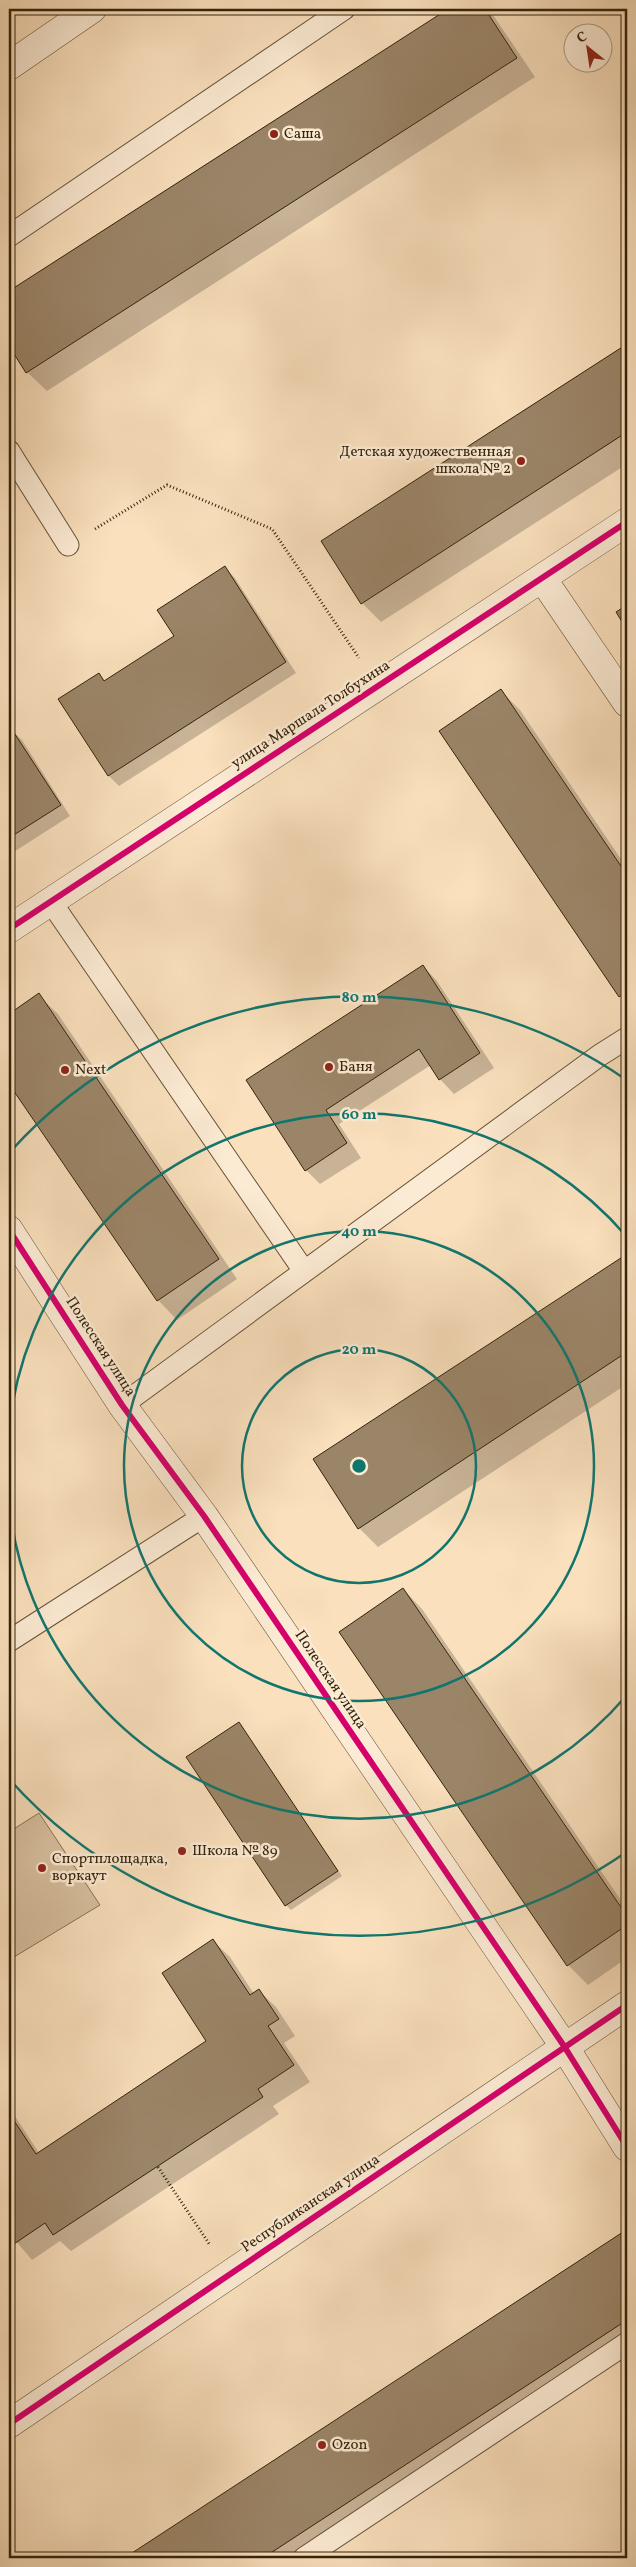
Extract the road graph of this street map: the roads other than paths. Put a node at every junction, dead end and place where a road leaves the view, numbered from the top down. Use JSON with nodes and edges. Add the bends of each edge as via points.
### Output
{"nodes":[{"id":1,"x":92,"y":9,"type":"edge"},
{"id":2,"x":344,"y":9,"type":"edge"},
{"id":3,"x":9,"y":66,"type":"edge"},
{"id":4,"x":9,"y":236,"type":"edge"},
{"id":5,"x":9,"y":451,"type":"edge"},
{"id":6,"x":627,"y":522,"type":"edge"},
{"id":7,"x":68,"y":545,"type":"road end"},
{"id":8,"x":542,"y":578,"type":"junction"},
{"id":9,"x":627,"y":703,"type":"edge"},
{"id":10,"x":51,"y":902,"type":"junction"},
{"id":11,"x":9,"y":929,"type":"edge"},
{"id":12,"x":627,"y":1038,"type":"edge"},
{"id":13,"x":9,"y":1230,"type":"edge"},
{"id":14,"x":304,"y":1271,"type":"junction"},
{"id":15,"x":122,"y":1405,"type":"junction"},
{"id":16,"x":204,"y":1516,"type":"junction"},
{"id":17,"x":9,"y":1641,"type":"edge"},
{"id":18,"x":627,"y":2004,"type":"edge"},
{"id":19,"x":564,"y":2046,"type":"junction"},
{"id":20,"x":627,"y":2147,"type":"edge"},
{"id":21,"x":627,"y":2344,"type":"edge"},
{"id":22,"x":9,"y":2424,"type":"edge"},
{"id":23,"x":304,"y":2558,"type":"edge"}],
"edges":[{"from":1,"to":3,"type":"street"},
{"from":2,"to":4,"type":"lane"},
{"from":5,"to":7,"type":"lane"},
{"from":6,"to":8,"type":"street","name":"улица Маршала Толбухина"},
{"from":8,"to":9,"type":"street"},
{"from":8,"to":10,"type":"street","name":"улица Маршала Толбухина"},
{"from":10,"to":11,"type":"street","name":"улица Маршала Толбухина"},
{"from":10,"to":14,"type":"lane"},
{"from":12,"to":14,"type":"lane"},
{"from":13,"to":15,"type":"street","name":"Полесская улица"},
{"from":14,"to":15,"type":"lane"},
{"from":15,"to":16,"type":"street","name":"Полесская улица"},
{"from":16,"to":17,"type":"lane"},
{"from":16,"to":19,"type":"street","name":"Полесская улица"},
{"from":18,"to":19,"type":"street","name":"Республиканская улица"},
{"from":19,"to":20,"type":"street","name":"Полесская улица"},
{"from":19,"to":22,"type":"street","name":"Республиканская улица"},
{"from":21,"to":23,"type":"lane"}]}
